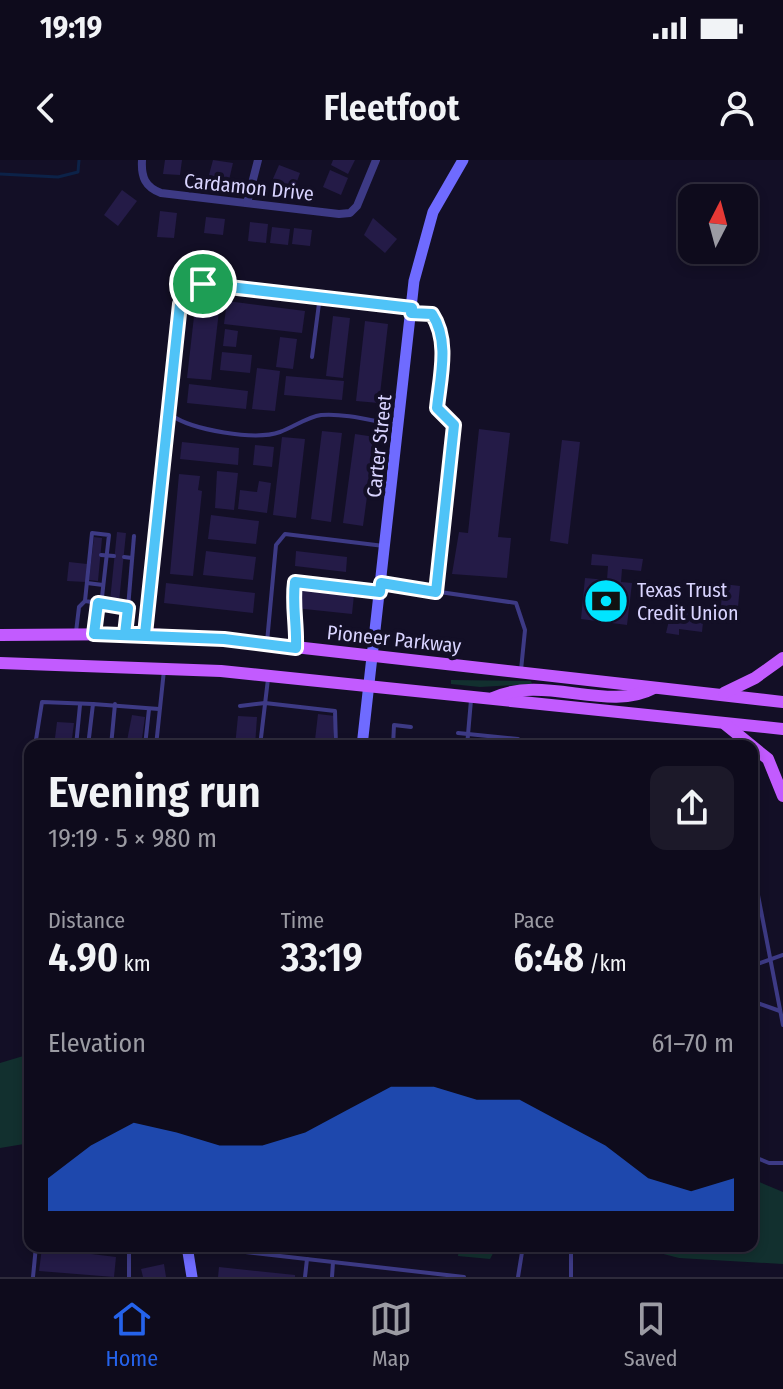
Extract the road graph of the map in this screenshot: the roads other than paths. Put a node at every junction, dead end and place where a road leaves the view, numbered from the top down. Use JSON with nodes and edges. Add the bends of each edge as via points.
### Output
{"nodes":[{"id":1,"x":142,"y":160,"type":"edge"},
{"id":2,"x":258,"y":160,"type":"edge"},
{"id":3,"x":376,"y":160,"type":"edge"},
{"id":4,"x":463,"y":160,"type":"edge"},
{"id":5,"x":247,"y":203,"type":"junction"},
{"id":6,"x":320,"y":296,"type":"junction"},
{"id":7,"x":412,"y":311,"type":"junction"},
{"id":8,"x":312,"y":357,"type":"dead end"},
{"id":9,"x":171,"y":415,"type":"junction"},
{"id":10,"x":400,"y":425,"type":"junction"},
{"id":11,"x":134,"y":536,"type":"dead end"},
{"id":12,"x":385,"y":546,"type":"junction"},
{"id":13,"x":103,"y":556,"type":"junction"},
{"id":14,"x":114,"y":556,"type":"dead end"},
{"id":15,"x":124,"y":557,"type":"dead end"},
{"id":16,"x":132,"y":558,"type":"junction"},
{"id":17,"x":87,"y":583,"type":"junction"},
{"id":18,"x":103,"y":585,"type":"junction"},
{"id":19,"x":381,"y":588,"type":"junction"},
{"id":20,"x":436,"y":592,"type":"junction"},
{"id":21,"x":85,"y":601,"type":"junction"},
{"id":22,"x":98,"y":603,"type":"junction"},
{"id":23,"x":128,"y":608,"type":"junction"},
{"id":24,"x":76,"y":634,"type":"junction"},
{"id":25,"x":94,"y":634,"type":"junction"},
{"id":26,"x":125,"y":634,"type":"junction"},
{"id":27,"x":145,"y":634,"type":"junction"},
{"id":28,"x":0,"y":635,"type":"edge"},
{"id":29,"x":266,"y":644,"type":"junction"},
{"id":30,"x":296,"y":648,"type":"junction"},
{"id":31,"x":374,"y":657,"type":"junction"},
{"id":32,"x":783,"y":658,"type":"edge"},
{"id":33,"x":0,"y":663,"type":"edge"},
{"id":34,"x":165,"y":667,"type":"junction"},
{"id":35,"x":521,"y":673,"type":"junction"},
{"id":36,"x":268,"y":676,"type":"junction"},
{"id":37,"x":370,"y":687,"type":"junction"},
{"id":38,"x":654,"y":688,"type":"junction"},
{"id":39,"x":719,"y":694,"type":"junction"},
{"id":40,"x":471,"y":698,"type":"junction"},
{"id":41,"x":490,"y":700,"type":"junction"},
{"id":42,"x":783,"y":702,"type":"edge"},
{"id":43,"x":265,"y":703,"type":"junction"},
{"id":44,"x":80,"y":704,"type":"junction"},
{"id":45,"x":93,"y":704,"type":"junction"},
{"id":46,"x":115,"y":704,"type":"junction"},
{"id":47,"x":240,"y":706,"type":"dead end"},
{"id":48,"x":149,"y":708,"type":"junction"},
{"id":49,"x":159,"y":709,"type":"junction"},
{"id":50,"x":722,"y":722,"type":"junction"},
{"id":51,"x":411,"y":727,"type":"dead end"},
{"id":52,"x":783,"y":729,"type":"edge"},
{"id":53,"x":458,"y":733,"type":"dead end"},
{"id":54,"x":468,"y":734,"type":"junction"},
{"id":55,"x":518,"y":739,"type":"dead end"},
{"id":56,"x":36,"y":740,"type":"edge"},
{"id":57,"x":77,"y":740,"type":"edge"},
{"id":58,"x":89,"y":740,"type":"edge"},
{"id":59,"x":112,"y":740,"type":"edge"},
{"id":60,"x":146,"y":740,"type":"edge"},
{"id":61,"x":156,"y":740,"type":"edge"},
{"id":62,"x":261,"y":740,"type":"edge"},
{"id":63,"x":336,"y":740,"type":"edge"},
{"id":64,"x":363,"y":740,"type":"edge"},
{"id":65,"x":393,"y":740,"type":"edge"},
{"id":66,"x":468,"y":740,"type":"edge"},
{"id":67,"x":744,"y":740,"type":"edge"},
{"id":68,"x":758,"y":751,"type":"edge"},
{"id":69,"x":783,"y":796,"type":"edge"},
{"id":70,"x":758,"y":893,"type":"edge"},
{"id":71,"x":783,"y":955,"type":"edge"},
{"id":72,"x":771,"y":957,"type":"junction"},
{"id":73,"x":758,"y":963,"type":"edge"},
{"id":74,"x":758,"y":1003,"type":"edge"},
{"id":75,"x":781,"y":1012,"type":"junction"},
{"id":76,"x":783,"y":1025,"type":"edge"},
{"id":77,"x":758,"y":1158,"type":"edge"},
{"id":78,"x":783,"y":1163,"type":"edge"},
{"id":79,"x":35,"y":1252,"type":"edge"},
{"id":80,"x":129,"y":1252,"type":"edge"},
{"id":81,"x":188,"y":1252,"type":"edge"},
{"id":82,"x":246,"y":1252,"type":"edge"},
{"id":83,"x":522,"y":1252,"type":"edge"},
{"id":84,"x":571,"y":1252,"type":"edge"},
{"id":85,"x":307,"y":1259,"type":"junction"},
{"id":86,"x":333,"y":1262,"type":"junction"},
{"id":87,"x":33,"y":1277,"type":"edge"},
{"id":88,"x":129,"y":1277,"type":"edge"},
{"id":89,"x":192,"y":1277,"type":"edge"},
{"id":90,"x":305,"y":1277,"type":"edge"},
{"id":91,"x":332,"y":1277,"type":"edge"},
{"id":92,"x":464,"y":1277,"type":"edge"},
{"id":93,"x":518,"y":1277,"type":"edge"},
{"id":94,"x":571,"y":1277,"type":"edge"}],
"edges":[{"from":1,"to":5,"type":"street","name":"Cardamon Drive","via":[[143,177],[161,193]]},
{"from":2,"to":5,"type":"street"},
{"from":3,"to":5,"type":"street","name":"Cardamon Drive","via":[[350,213]]},
{"from":4,"to":7,"type":"street","name":"Carter Street","via":[[433,212],[418,258]]},
{"from":6,"to":7,"type":"lane"},
{"from":6,"to":8,"type":"lane"},
{"from":6,"to":9,"type":"lane","via":[[192,286],[180,304]]},
{"from":7,"to":10,"type":"street","name":"Carter Street"},
{"from":7,"to":20,"type":"lane","via":[[432,314],[438,323],[443,352],[437,408],[454,425]]},
{"from":9,"to":10,"type":"lane","via":[[215,431],[255,433],[278,433],[320,415]]},
{"from":9,"to":27,"type":"lane"},
{"from":10,"to":12,"type":"street","name":"Carter Street"},
{"from":11,"to":16,"type":"lane"},
{"from":12,"to":19,"type":"street","name":"Carter Street"},
{"from":12,"to":29,"type":"lane","via":[[285,534],[276,545]]},
{"from":13,"to":14,"type":"lane"},
{"from":13,"to":17,"type":"lane","via":[[109,535],[92,533]]},
{"from":13,"to":18,"type":"lane"},
{"from":15,"to":16,"type":"lane"},
{"from":16,"to":23,"type":"lane"},
{"from":17,"to":18,"type":"lane"},
{"from":17,"to":21,"type":"lane"},
{"from":18,"to":22,"type":"lane"},
{"from":19,"to":20,"type":"lane"},
{"from":19,"to":30,"type":"lane","via":[[295,582]]},
{"from":19,"to":31,"type":"street","name":"Carter Street"},
{"from":20,"to":35,"type":"lane","via":[[516,603],[525,630]]},
{"from":21,"to":22,"type":"lane"},
{"from":21,"to":24,"type":"lane","via":[[79,607]]},
{"from":22,"to":23,"type":"lane"},
{"from":22,"to":25,"type":"lane"},
{"from":23,"to":26,"type":"lane"},
{"from":24,"to":25,"type":"main road","name":"Pioneer Parkway"},
{"from":24,"to":28,"type":"main road","name":"Pioneer Parkway"},
{"from":25,"to":26,"type":"main road","name":"Pioneer Parkway"},
{"from":26,"to":27,"type":"main road","name":"Pioneer Parkway"},
{"from":27,"to":29,"type":"main road","name":"Pioneer Parkway"},
{"from":29,"to":30,"type":"main road","name":"Pioneer Parkway"},
{"from":30,"to":31,"type":"main road","name":"Pioneer Parkway"},
{"from":31,"to":35,"type":"main road","name":"Pioneer Parkway"},
{"from":31,"to":37,"type":"street","name":"Carter Street"},
{"from":32,"to":39,"type":"main road"},
{"from":33,"to":34,"type":"main road"},
{"from":34,"to":36,"type":"main road"},
{"from":34,"to":49,"type":"lane"},
{"from":35,"to":38,"type":"main road","name":"Pioneer Parkway"},
{"from":36,"to":37,"type":"main road"},
{"from":36,"to":43,"type":"lane"},
{"from":37,"to":40,"type":"main road"},
{"from":37,"to":64,"type":"street","name":"Carter Street"},
{"from":38,"to":39,"type":"main road","name":"Pioneer Parkway"},
{"from":38,"to":41,"type":"main road","via":[[631,697],[554,689],[504,693]]},
{"from":39,"to":42,"type":"main road","name":"Pioneer Parkway"},
{"from":40,"to":41,"type":"main road"},
{"from":40,"to":54,"type":"lane"},
{"from":41,"to":50,"type":"main road"},
{"from":43,"to":47,"type":"lane"},
{"from":43,"to":62,"type":"lane"},
{"from":43,"to":63,"type":"lane","via":[[335,711]]},
{"from":44,"to":45,"type":"lane"},
{"from":44,"to":56,"type":"lane","via":[[42,702]]},
{"from":44,"to":57,"type":"lane"},
{"from":45,"to":46,"type":"lane"},
{"from":45,"to":58,"type":"lane"},
{"from":46,"to":48,"type":"lane"},
{"from":46,"to":59,"type":"lane"},
{"from":48,"to":49,"type":"lane"},
{"from":48,"to":60,"type":"lane"},
{"from":49,"to":61,"type":"lane"},
{"from":50,"to":52,"type":"main road"},
{"from":50,"to":67,"type":"main road"},
{"from":51,"to":65,"type":"lane","via":[[394,725]]},
{"from":53,"to":54,"type":"lane"},
{"from":54,"to":55,"type":"lane"},
{"from":54,"to":66,"type":"lane"},
{"from":68,"to":69,"type":"main road","via":[[768,759]]},
{"from":70,"to":72,"type":"lane"},
{"from":71,"to":72,"type":"lane"},
{"from":72,"to":73,"type":"lane"},
{"from":72,"to":75,"type":"lane"},
{"from":74,"to":75,"type":"lane"},
{"from":75,"to":76,"type":"lane"},
{"from":77,"to":78,"type":"lane"},
{"from":79,"to":87,"type":"lane"},
{"from":80,"to":88,"type":"lane"},
{"from":81,"to":89,"type":"street"},
{"from":82,"to":85,"type":"lane"},
{"from":83,"to":93,"type":"lane"},
{"from":84,"to":94,"type":"lane"},
{"from":85,"to":86,"type":"lane"},
{"from":85,"to":90,"type":"lane"},
{"from":86,"to":91,"type":"lane"},
{"from":86,"to":92,"type":"lane"}]}
